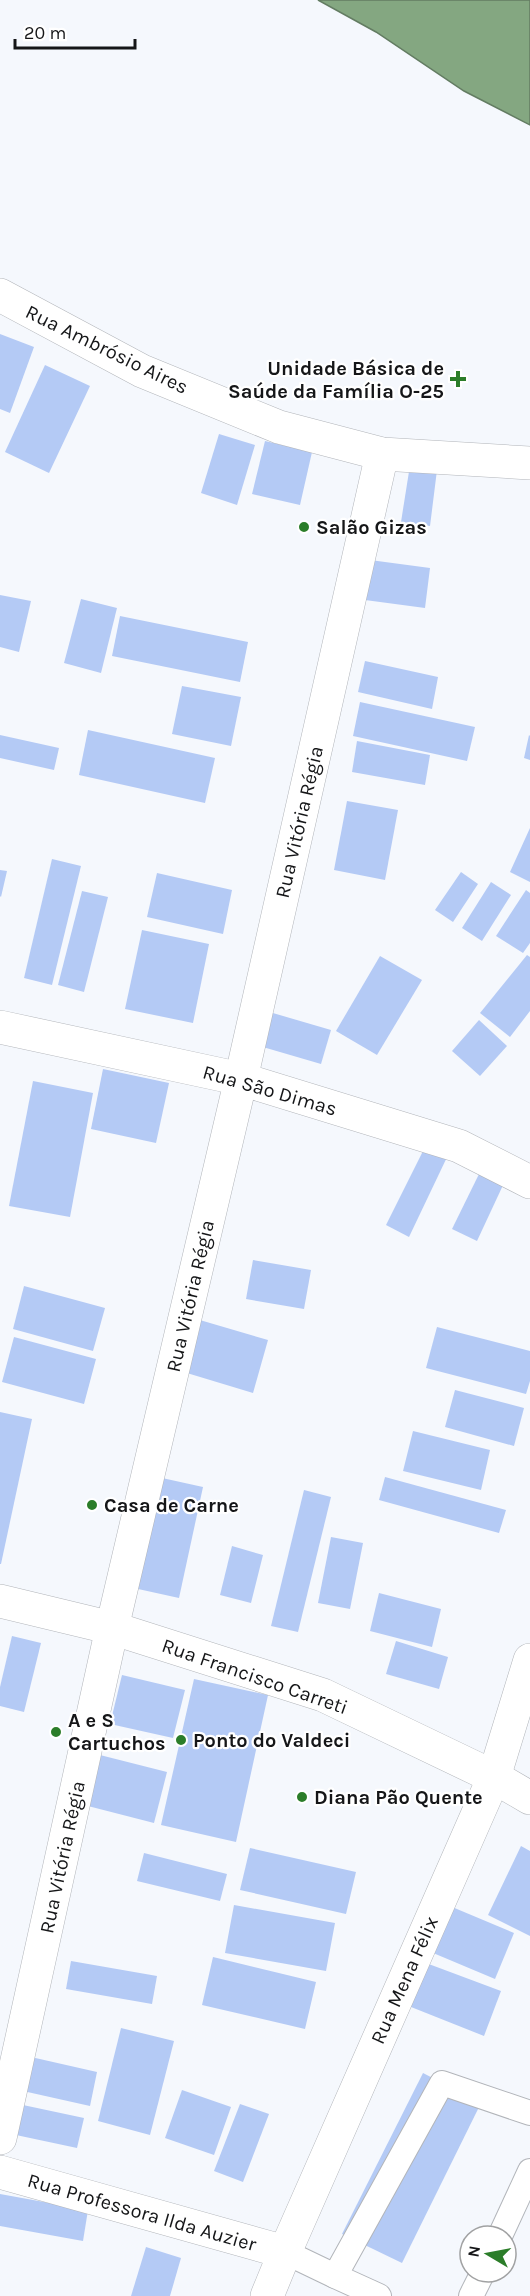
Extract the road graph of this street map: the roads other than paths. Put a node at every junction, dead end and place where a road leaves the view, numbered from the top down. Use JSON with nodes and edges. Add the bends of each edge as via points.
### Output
{"nodes":[{"id":1,"x":2,"y":305,"type":"edge"},
{"id":2,"x":382,"y":454,"type":"junction"},
{"id":3,"x":530,"y":463,"type":"edge"},
{"id":4,"x":0,"y":1027,"type":"edge"},
{"id":5,"x":241,"y":1079,"type":"junction"},
{"id":6,"x":530,"y":1182,"type":"edge"},
{"id":7,"x":0,"y":1601,"type":"edge"},
{"id":8,"x":112,"y":1628,"type":"junction"},
{"id":9,"x":530,"y":1660,"type":"edge"},
{"id":10,"x":494,"y":1777,"type":"junction"},
{"id":11,"x":530,"y":1798,"type":"edge"},
{"id":12,"x":530,"y":2113,"type":"edge"},
{"id":13,"x":0,"y":2138,"type":"edge"},
{"id":14,"x":530,"y":2171,"type":"edge"},
{"id":15,"x":0,"y":2172,"type":"edge"},
{"id":16,"x":506,"y":2224,"type":"edge"},
{"id":17,"x":285,"y":2252,"type":"junction"},
{"id":18,"x":335,"y":2276,"type":"junction"},
{"id":19,"x":267,"y":2296,"type":"edge"},
{"id":20,"x":379,"y":2296,"type":"edge"}],
"edges":[{"from":1,"to":2,"type":"street","name":"Rua Ambrósio Aires","via":[[173,384],[279,427]]},
{"from":2,"to":3,"type":"street","name":"Rua Ambrósio Aires"},
{"from":2,"to":5,"type":"street","name":"Rua Vitória Régia"},
{"from":4,"to":5,"type":"street","name":"Rua São Dimas"},
{"from":5,"to":6,"type":"street","name":"Rua São Dimas","via":[[459,1146]]},
{"from":5,"to":8,"type":"street","name":"Rua Vitória Régia"},
{"from":7,"to":8,"type":"street","name":"Rua Francisco Carreti"},
{"from":8,"to":10,"type":"street","name":"Rua Francisco Carreti","via":[[323,1695]]},
{"from":8,"to":13,"type":"street","name":"Rua Vitória Régia"},
{"from":9,"to":10,"type":"street","name":"Rua Mena Félix"},
{"from":10,"to":11,"type":"street","name":"Rua Francisco Carreti"},
{"from":10,"to":17,"type":"street","name":"Rua Mena Félix"},
{"from":12,"to":18,"type":"lane","via":[[442,2083]]},
{"from":14,"to":16,"type":"lane"},
{"from":15,"to":17,"type":"street","name":"Rua Professora Ilda Auzier"},
{"from":17,"to":18,"type":"lane"},
{"from":17,"to":19,"type":"street","name":"Rua Mena Félix"},
{"from":18,"to":20,"type":"lane"}]}
